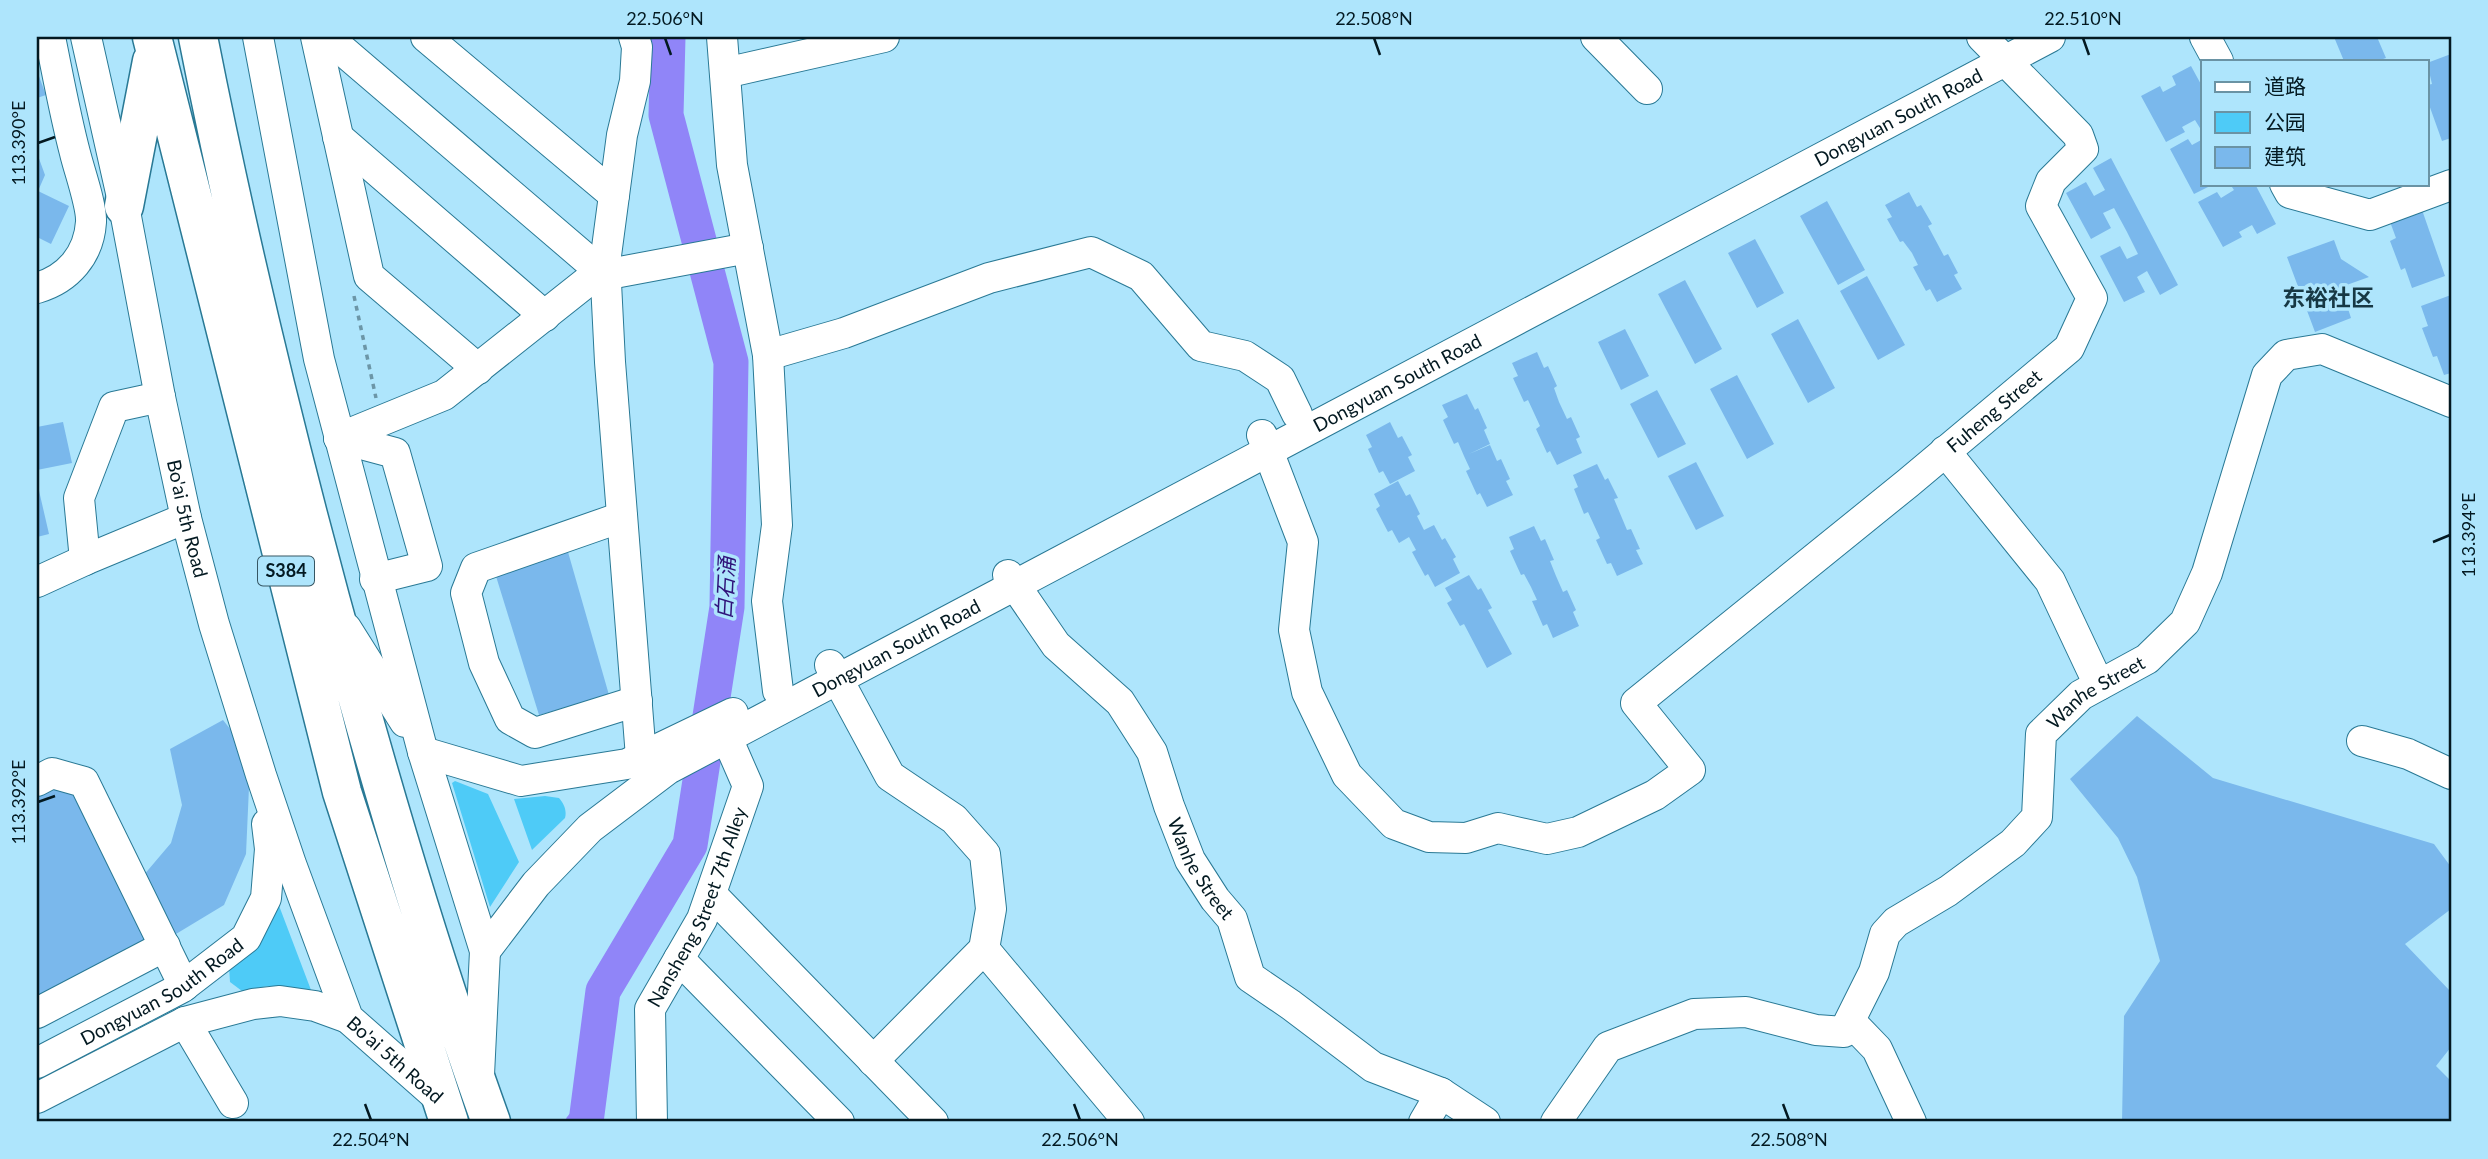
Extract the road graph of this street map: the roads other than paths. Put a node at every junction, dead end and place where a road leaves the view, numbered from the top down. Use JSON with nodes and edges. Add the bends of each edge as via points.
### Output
{"nodes":[{"id":1,"x":50,"y":37,"type":"edge"},
{"id":2,"x":86,"y":37,"type":"edge"},
{"id":3,"x":198,"y":37,"type":"edge"},
{"id":4,"x":258,"y":37,"type":"edge"},
{"id":5,"x":316,"y":37,"type":"edge"},
{"id":6,"x":327,"y":37,"type":"edge"},
{"id":7,"x":426,"y":37,"type":"edge"},
{"id":8,"x":634,"y":37,"type":"edge"},
{"id":9,"x":722,"y":37,"type":"edge"},
{"id":10,"x":884,"y":37,"type":"edge"},
{"id":11,"x":1596,"y":37,"type":"edge"},
{"id":12,"x":2023,"y":37,"type":"edge"},
{"id":13,"x":2050,"y":37,"type":"edge"},
{"id":14,"x":2205,"y":37,"type":"edge"},
{"id":15,"x":153,"y":43,"type":"edge"},
{"id":16,"x":1989,"y":44,"type":"edge"},
{"id":17,"x":2217,"y":60,"type":"edge"},
{"id":18,"x":725,"y":73,"type":"junction"},
{"id":19,"x":1647,"y":89,"type":"dead end"},
{"id":20,"x":338,"y":137,"type":"junction"},
{"id":21,"x":2286,"y":186,"type":"edge"},
{"id":22,"x":2451,"y":186,"type":"edge"},
{"id":23,"x":614,"y":195,"type":"junction"},
{"id":24,"x":124,"y":206,"type":"junction"},
{"id":25,"x":736,"y":250,"type":"junction"},
{"id":26,"x":605,"y":275,"type":"junction"},
{"id":27,"x":37,"y":288,"type":"edge"},
{"id":28,"x":545,"y":316,"type":"junction"},
{"id":29,"x":768,"y":355,"type":"junction"},
{"id":30,"x":478,"y":369,"type":"junction"},
{"id":31,"x":160,"y":397,"type":"junction"},
{"id":32,"x":2451,"y":402,"type":"edge"},
{"id":33,"x":1297,"y":414,"type":"junction"},
{"id":34,"x":339,"y":438,"type":"junction"},
{"id":35,"x":1265,"y":442,"type":"junction"},
{"id":36,"x":1945,"y":452,"type":"junction"},
{"id":37,"x":622,"y":517,"type":"junction"},
{"id":38,"x":186,"y":518,"type":"junction"},
{"id":39,"x":85,"y":560,"type":"junction"},
{"id":40,"x":375,"y":579,"type":"junction"},
{"id":41,"x":1011,"y":580,"type":"junction"},
{"id":42,"x":37,"y":582,"type":"edge"},
{"id":43,"x":331,"y":603,"type":"junction"},
{"id":44,"x":834,"y":672,"type":"junction"},
{"id":45,"x":2099,"y":685,"type":"junction"},
{"id":46,"x":778,"y":691,"type":"junction"},
{"id":47,"x":637,"y":701,"type":"junction"},
{"id":48,"x":739,"y":724,"type":"junction"},
{"id":49,"x":2362,"y":741,"type":"dead end"},
{"id":50,"x":423,"y":752,"type":"junction"},
{"id":51,"x":654,"y":760,"type":"junction"},
{"id":52,"x":2451,"y":774,"type":"edge"},
{"id":53,"x":261,"y":775,"type":"junction"},
{"id":54,"x":37,"y":781,"type":"edge"},
{"id":55,"x":711,"y":894,"type":"junction"},
{"id":56,"x":164,"y":946,"type":"junction"},
{"id":57,"x":984,"y":949,"type":"junction"},
{"id":58,"x":485,"y":951,"type":"junction"},
{"id":59,"x":679,"y":959,"type":"junction"},
{"id":60,"x":184,"y":986,"type":"junction"},
{"id":61,"x":37,"y":1013,"type":"edge"},
{"id":62,"x":348,"y":1018,"type":"junction"},
{"id":63,"x":1850,"y":1021,"type":"junction"},
{"id":64,"x":185,"y":1022,"type":"junction"},
{"id":65,"x":873,"y":1061,"type":"junction"},
{"id":66,"x":37,"y":1063,"type":"edge"},
{"id":67,"x":1441,"y":1093,"type":"junction"},
{"id":68,"x":37,"y":1098,"type":"edge"},
{"id":69,"x":233,"y":1103,"type":"dead end"},
{"id":70,"x":485,"y":1106,"type":"edge"},
{"id":71,"x":445,"y":1111,"type":"edge"},
{"id":72,"x":652,"y":1122,"type":"edge"},
{"id":73,"x":839,"y":1122,"type":"edge"},
{"id":74,"x":933,"y":1122,"type":"edge"},
{"id":75,"x":1129,"y":1122,"type":"edge"},
{"id":76,"x":1424,"y":1122,"type":"edge"},
{"id":77,"x":1485,"y":1122,"type":"edge"},
{"id":78,"x":1556,"y":1122,"type":"edge"},
{"id":79,"x":1911,"y":1122,"type":"edge"}],
"edges":[{"from":1,"to":27,"type":"street","via":[[92,220],[79,261],[61,278]]},
{"from":2,"to":24,"type":"street","name":"Bo'ai 5th Road"},
{"from":3,"to":43,"type":"highway","number":"S384","via":[[283,418]]},
{"from":4,"to":34,"type":"street","via":[[318,359]]},
{"from":5,"to":20,"type":"street"},
{"from":6,"to":26,"type":"street"},
{"from":7,"to":23,"type":"street"},
{"from":8,"to":23,"type":"street","via":[[635,81]]},
{"from":9,"to":18,"type":"street"},
{"from":10,"to":18,"type":"street"},
{"from":11,"to":19,"type":"street"},
{"from":12,"to":16,"type":"street","name":"Dongyuan South Road"},
{"from":13,"to":35,"type":"street","name":"Dongyuan South Road"},
{"from":14,"to":17,"type":"street"},
{"from":15,"to":24,"type":"highway"},
{"from":15,"to":71,"type":"highway","name":"Bo'ai 5th Road","number":"S384","via":[[342,792]]},
{"from":16,"to":33,"type":"street","name":"Dongyuan South Road"},
{"from":16,"to":36,"type":"street","name":"Fuheng Street","via":[[2078,135],[2083,149],[2051,181],[2041,206],[2092,298],[2068,348]]},
{"from":18,"to":25,"type":"street"},
{"from":20,"to":28,"type":"street"},
{"from":20,"to":30,"type":"street","via":[[369,276]]},
{"from":21,"to":22,"type":"street","via":[[2290,193],[2370,215]]},
{"from":23,"to":26,"type":"street"},
{"from":24,"to":31,"type":"street","name":"Bo'ai 5th Road"},
{"from":25,"to":26,"type":"street"},
{"from":25,"to":29,"type":"street"},
{"from":26,"to":28,"type":"street","via":[[593,277]]},
{"from":26,"to":37,"type":"street"},
{"from":28,"to":30,"type":"street"},
{"from":29,"to":33,"type":"street","via":[[844,333],[989,278],[1091,252],[1141,276],[1201,346],[1245,356],[1280,379]]},
{"from":29,"to":46,"type":"street","via":[[777,525],[767,601]]},
{"from":30,"to":34,"type":"street","via":[[444,396]]},
{"from":31,"to":38,"type":"street","name":"Bo'ai 5th Road"},
{"from":31,"to":39,"type":"street","via":[[114,407],[79,498]]},
{"from":32,"to":45,"type":"street","name":"Wanhe Street","via":[[2322,349],[2286,355],[2267,375],[2207,573],[2185,622],[2147,659]]},
{"from":33,"to":35,"type":"street","name":"Dongyuan South Road"},
{"from":34,"to":40,"type":"street"},
{"from":34,"to":40,"type":"street","via":[[395,453],[427,566]]},
{"from":35,"to":36,"type":"street","name":"Fuheng Street","via":[[1304,542],[1294,630],[1307,692],[1347,775],[1394,824],[1429,837],[1466,838],[1498,828],[1548,839],[1578,832],[1655,795],[1690,770],[1636,703]]},
{"from":35,"to":41,"type":"street","name":"Dongyuan South Road"},
{"from":36,"to":45,"type":"street","via":[[2050,581]]},
{"from":37,"to":47,"type":"street"},
{"from":37,"to":47,"type":"street","via":[[476,568],[466,593],[484,663],[510,719],[535,733]]},
{"from":38,"to":39,"type":"street"},
{"from":38,"to":53,"type":"street","name":"Bo'ai 5th Road"},
{"from":39,"to":42,"type":"street"},
{"from":40,"to":50,"type":"street"},
{"from":41,"to":44,"type":"street","name":"Dongyuan South Road"},
{"from":41,"to":67,"type":"street","name":"Wanhe Street","via":[[1056,645],[1120,702],[1152,752],[1190,860],[1232,919],[1250,976],[1373,1067]]},
{"from":43,"to":50,"type":"street"},
{"from":43,"to":70,"type":"highway","number":"S384","via":[[403,861]]},
{"from":44,"to":46,"type":"street","name":"Dongyuan South Road"},
{"from":44,"to":48,"type":"street","name":"Dongyuan South Road"},
{"from":44,"to":57,"type":"street","via":[[890,776],[954,819],[985,853],[991,909]]},
{"from":45,"to":63,"type":"street","name":"Wanhe Street","via":[[2081,695],[2041,734],[2037,817],[2013,843],[1885,934],[1874,972]]},
{"from":46,"to":48,"type":"street","name":"Dongyuan South Road"},
{"from":47,"to":51,"type":"street"},
{"from":48,"to":51,"type":"street"},
{"from":48,"to":55,"type":"street","name":"Nansheng Street 7th Alley","via":[[748,786]]},
{"from":49,"to":52,"type":"street","via":[[2408,754]]},
{"from":50,"to":51,"type":"street","via":[[521,780]]},
{"from":50,"to":58,"type":"street"},
{"from":51,"to":58,"type":"street","via":[[537,884]]},
{"from":53,"to":60,"type":"street","name":"Dongyuan South Road","via":[[270,849],[266,898],[246,938]]},
{"from":53,"to":62,"type":"street","name":"Bo'ai 5th Road"},
{"from":54,"to":56,"type":"street","via":[[52,773],[84,782]]},
{"from":55,"to":59,"type":"street","name":"Nansheng Street 7th Alley"},
{"from":55,"to":65,"type":"street"},
{"from":56,"to":60,"type":"street"},
{"from":56,"to":61,"type":"street"},
{"from":57,"to":65,"type":"street"},
{"from":57,"to":75,"type":"street"},
{"from":58,"to":70,"type":"street"},
{"from":59,"to":72,"type":"street","name":"Nansheng Street 7th Alley","via":[[650,1009]]},
{"from":59,"to":73,"type":"street"},
{"from":60,"to":66,"type":"street","name":"Dongyuan South Road"},
{"from":62,"to":64,"type":"street","name":"Dongyuan South Road","via":[[315,1006],[280,1001]]},
{"from":62,"to":71,"type":"street","name":"Bo'ai 5th Road"},
{"from":63,"to":78,"type":"street","via":[[1844,1032],[1816,1030],[1746,1012],[1694,1014],[1608,1046]]},
{"from":63,"to":79,"type":"street","via":[[1877,1049]]},
{"from":64,"to":68,"type":"street","name":"Dongyuan South Road"},
{"from":64,"to":69,"type":"street"},
{"from":65,"to":74,"type":"street"},
{"from":67,"to":76,"type":"street"},
{"from":67,"to":77,"type":"street","name":"Wanhe Street"}]}
